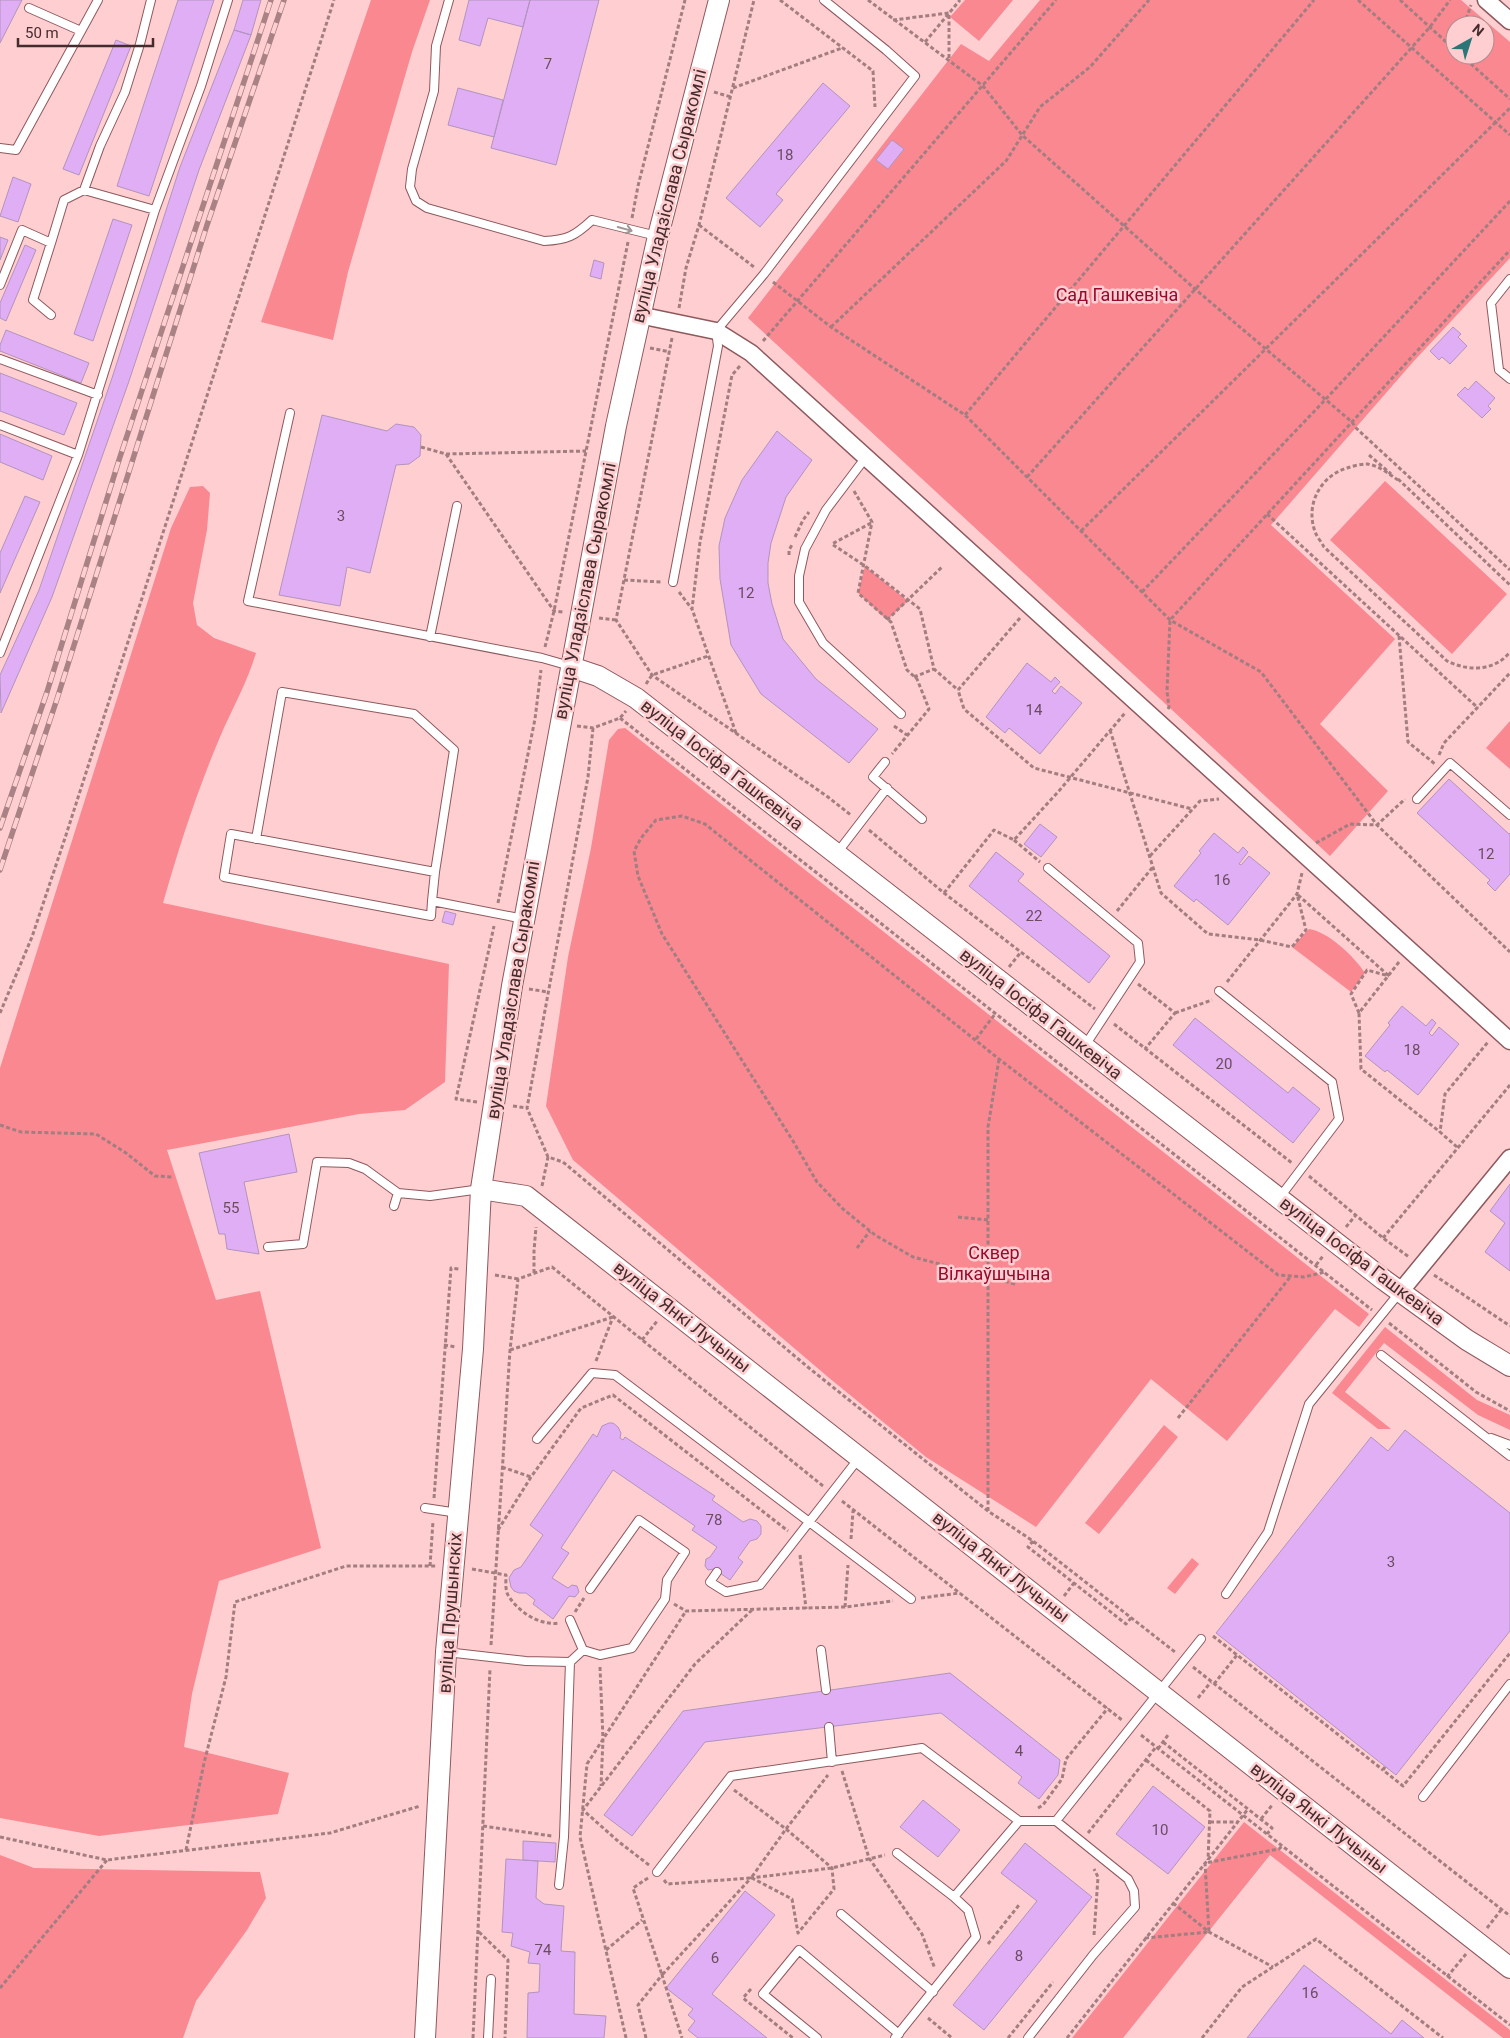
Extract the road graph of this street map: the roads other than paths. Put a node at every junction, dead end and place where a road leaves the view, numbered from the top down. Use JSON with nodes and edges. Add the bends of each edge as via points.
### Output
{"nodes":[{"id":1,"x":98,"y":0,"type":"edge"},
{"id":2,"x":151,"y":0,"type":"edge"},
{"id":3,"x":228,"y":0,"type":"edge"},
{"id":4,"x":449,"y":0,"type":"edge"},
{"id":5,"x":718,"y":0,"type":"edge"},
{"id":6,"x":824,"y":0,"type":"edge"},
{"id":7,"x":1486,"y":0,"type":"edge"},
{"id":8,"x":29,"y":8,"type":"dead end"},
{"id":9,"x":1509,"y":20,"type":"edge"},
{"id":10,"x":81,"y":32,"type":"junction"},
{"id":11,"x":0,"y":148,"type":"edge"},
{"id":12,"x":84,"y":190,"type":"junction"},
{"id":13,"x":155,"y":210,"type":"junction"},
{"id":14,"x":658,"y":236,"type":"junction"},
{"id":15,"x":51,"y":243,"type":"junction"},
{"id":16,"x":1510,"y":279,"type":"edge"},
{"id":17,"x":0,"y":284,"type":"edge"},
{"id":18,"x":51,"y":315,"type":"dead end"},
{"id":19,"x":639,"y":315,"type":"junction"},
{"id":20,"x":716,"y":331,"type":"junction"},
{"id":21,"x":0,"y":359,"type":"edge"},
{"id":22,"x":1510,"y":379,"type":"edge"},
{"id":23,"x":98,"y":395,"type":"junction"},
{"id":24,"x":290,"y":414,"type":"dead end"},
{"id":25,"x":0,"y":426,"type":"edge"},
{"id":26,"x":78,"y":455,"type":"junction"},
{"id":27,"x":866,"y":457,"type":"junction"},
{"id":28,"x":457,"y":506,"type":"dead end"},
{"id":29,"x":673,"y":582,"type":"road end"},
{"id":30,"x":430,"y":637,"type":"junction"},
{"id":31,"x":0,"y":653,"type":"edge"},
{"id":32,"x":571,"y":667,"type":"junction"},
{"id":33,"x":901,"y":714,"type":"dead end"},
{"id":34,"x":885,"y":762,"type":"road end"},
{"id":35,"x":887,"y":788,"type":"junction"},
{"id":36,"x":1417,"y":798,"type":"dead end"},
{"id":37,"x":1510,"y":815,"type":"edge"},
{"id":38,"x":922,"y":820,"type":"dead end"},
{"id":39,"x":256,"y":838,"type":"junction"},
{"id":40,"x":835,"y":855,"type":"junction"},
{"id":41,"x":1048,"y":868,"type":"road end"},
{"id":42,"x":435,"y":872,"type":"junction"},
{"id":43,"x":432,"y":901,"type":"junction"},
{"id":44,"x":524,"y":919,"type":"junction"},
{"id":45,"x":1220,"y":991,"type":"road end"},
{"id":46,"x":1504,"y":1035,"type":"edge"},
{"id":47,"x":1083,"y":1048,"type":"junction"},
{"id":48,"x":1510,"y":1158,"type":"edge"},
{"id":49,"x":481,"y":1189,"type":"junction"},
{"id":50,"x":398,"y":1194,"type":"junction"},
{"id":51,"x":1279,"y":1197,"type":"junction"},
{"id":52,"x":394,"y":1206,"type":"dead end"},
{"id":53,"x":268,"y":1248,"type":"dead end"},
{"id":54,"x":1400,"y":1292,"type":"junction"},
{"id":55,"x":1382,"y":1355,"type":"dead end"},
{"id":56,"x":1510,"y":1366,"type":"edge"},
{"id":57,"x":1485,"y":1437,"type":"junction"},
{"id":58,"x":537,"y":1440,"type":"dead end"},
{"id":59,"x":1510,"y":1445,"type":"edge"},
{"id":60,"x":860,"y":1456,"type":"junction"},
{"id":61,"x":1510,"y":1456,"type":"edge"},
{"id":62,"x":425,"y":1508,"type":"dead end"},
{"id":63,"x":458,"y":1513,"type":"junction"},
{"id":64,"x":810,"y":1522,"type":"junction"},
{"id":65,"x":717,"y":1572,"type":"dead end"},
{"id":66,"x":590,"y":1589,"type":"road end"},
{"id":67,"x":1226,"y":1594,"type":"dead end"},
{"id":68,"x":911,"y":1599,"type":"road end"},
{"id":69,"x":570,"y":1620,"type":"road end"},
{"id":70,"x":1201,"y":1639,"type":"dead end"},
{"id":71,"x":583,"y":1650,"type":"junction"},
{"id":72,"x":821,"y":1650,"type":"dead end"},
{"id":73,"x":446,"y":1652,"type":"junction"},
{"id":74,"x":570,"y":1662,"type":"junction"},
{"id":75,"x":1510,"y":1684,"type":"edge"},
{"id":76,"x":826,"y":1690,"type":"dead end"},
{"id":77,"x":1159,"y":1692,"type":"junction"},
{"id":78,"x":828,"y":1727,"type":"dead end"},
{"id":79,"x":836,"y":1761,"type":"junction"},
{"id":80,"x":1423,"y":1797,"type":"dead end"},
{"id":81,"x":1056,"y":1820,"type":"junction"},
{"id":82,"x":1019,"y":1821,"type":"junction"},
{"id":83,"x":897,"y":1853,"type":"road end"},
{"id":84,"x":657,"y":1872,"type":"road end"},
{"id":85,"x":559,"y":1886,"type":"dead end"},
{"id":86,"x":954,"y":1897,"type":"junction"},
{"id":87,"x":841,"y":1914,"type":"dead end"},
{"id":88,"x":1510,"y":1968,"type":"edge"},
{"id":89,"x":491,"y":1979,"type":"dead end"},
{"id":90,"x":933,"y":1992,"type":"junction"},
{"id":91,"x":897,"y":2036,"type":"edge"},
{"id":92,"x":425,"y":2038,"type":"edge"},
{"id":93,"x":488,"y":2038,"type":"edge"},
{"id":94,"x":817,"y":2038,"type":"edge"},
{"id":95,"x":1028,"y":2038,"type":"edge"}],
"edges":[{"from":1,"to":10,"type":"lane"},
{"from":2,"to":12,"type":"lane","via":[[125,92]]},
{"from":3,"to":13,"type":"lane","via":[[201,86]]},
{"from":4,"to":14,"type":"lane","one_way":true,"via":[[436,46],[434,91],[412,168],[410,187],[416,201],[427,208],[544,241],[563,240],[578,233],[592,220]]},
{"from":5,"to":14,"type":"street","name":"вуліца Уладзіслава Сыракомлі"},
{"from":6,"to":20,"type":"lane","via":[[915,76],[764,274]]},
{"from":7,"to":9,"type":"street"},
{"from":8,"to":10,"type":"lane"},
{"from":10,"to":11,"type":"lane","via":[[16,150]]},
{"from":12,"to":13,"type":"lane"},
{"from":12,"to":15,"type":"lane","via":[[64,200]]},
{"from":13,"to":23,"type":"lane"},
{"from":14,"to":19,"type":"street","name":"вуліца Уладзіслава Сыракомлі"},
{"from":15,"to":17,"type":"lane","via":[[22,230]]},
{"from":15,"to":18,"type":"lane","via":[[33,300]]},
{"from":16,"to":22,"type":"lane","via":[[1490,302],[1499,370]]},
{"from":19,"to":20,"type":"street"},
{"from":19,"to":32,"type":"street","name":"вуліца Уладзіслава Сыракомлі"},
{"from":20,"to":27,"type":"street","via":[[751,353]]},
{"from":20,"to":29,"type":"lane","via":[[718,346]]},
{"from":21,"to":23,"type":"lane"},
{"from":23,"to":26,"type":"lane"},
{"from":24,"to":30,"type":"lane","via":[[248,601]]},
{"from":25,"to":26,"type":"lane"},
{"from":26,"to":31,"type":"lane"},
{"from":27,"to":33,"type":"lane","via":[[826,510],[805,549],[799,576],[799,602],[823,642]]},
{"from":27,"to":46,"type":"street"},
{"from":28,"to":30,"type":"lane"},
{"from":30,"to":32,"type":"lane","via":[[542,658]]},
{"from":32,"to":40,"type":"street","name":"вуліца Іосіфа Гашкевіча","via":[[598,676],[636,698]]},
{"from":32,"to":44,"type":"street","name":"вуліца Уладзіслава Сыракомлі"},
{"from":34,"to":35,"type":"lane","via":[[873,776]]},
{"from":35,"to":38,"type":"lane"},
{"from":35,"to":40,"type":"lane"},
{"from":36,"to":37,"type":"lane","via":[[1450,763]]},
{"from":39,"to":42,"type":"lane"},
{"from":39,"to":42,"type":"lane","via":[[282,692],[414,714],[454,750]]},
{"from":39,"to":43,"type":"lane","via":[[231,834],[224,877],[431,916]]},
{"from":40,"to":47,"type":"street","name":"вуліца Іосіфа Гашкевіча"},
{"from":41,"to":47,"type":"lane","via":[[1138,942],[1140,962]]},
{"from":42,"to":43,"type":"lane"},
{"from":43,"to":44,"type":"lane"},
{"from":44,"to":49,"type":"street","name":"вуліца Уладзіслава Сыракомлі"},
{"from":45,"to":51,"type":"lane","via":[[1332,1082],[1339,1119]]},
{"from":47,"to":51,"type":"street","name":"вуліца Іосіфа Гашкевіча"},
{"from":48,"to":54,"type":"street"},
{"from":49,"to":50,"type":"lane","via":[[430,1196]]},
{"from":49,"to":60,"type":"street","name":"вуліца Янкі Лучыны","via":[[526,1196]]},
{"from":49,"to":63,"type":"street","name":"вуліца Прушынскіх","via":[[473,1349]]},
{"from":50,"to":52,"type":"lane"},
{"from":50,"to":53,"type":"lane","via":[[365,1169],[349,1163],[317,1162],[303,1244]]},
{"from":51,"to":54,"type":"street","name":"вуліца Іосіфа Гашкевіча"},
{"from":54,"to":56,"type":"street","name":"вуліца Іосіфа Гашкевіча"},
{"from":54,"to":67,"type":"lane","via":[[1309,1404],[1268,1532]]},
{"from":55,"to":57,"type":"lane"},
{"from":57,"to":59,"type":"lane"},
{"from":57,"to":61,"type":"lane"},
{"from":58,"to":64,"type":"lane","via":[[592,1373],[615,1374]]},
{"from":60,"to":64,"type":"lane"},
{"from":60,"to":77,"type":"street","name":"вуліца Янкі Лучыны"},
{"from":62,"to":63,"type":"lane"},
{"from":63,"to":73,"type":"street","name":"вуліца Прушынскіх"},
{"from":64,"to":65,"type":"lane","via":[[760,1585],[726,1592],[710,1582]]},
{"from":64,"to":68,"type":"lane"},
{"from":66,"to":71,"type":"lane","via":[[639,1520],[686,1552],[667,1580],[665,1599],[632,1648],[600,1655]]},
{"from":69,"to":71,"type":"lane"},
{"from":70,"to":77,"type":"lane"},
{"from":71,"to":74,"type":"lane"},
{"from":72,"to":76,"type":"lane"},
{"from":73,"to":74,"type":"lane","via":[[526,1661]]},
{"from":73,"to":92,"type":"street","name":"вуліца Прушынскіх"},
{"from":74,"to":85,"type":"lane","via":[[564,1837]]},
{"from":75,"to":80,"type":"lane"},
{"from":77,"to":81,"type":"lane"},
{"from":77,"to":88,"type":"street","name":"вуліца Янкі Лучыны"},
{"from":78,"to":79,"type":"lane"},
{"from":79,"to":82,"type":"lane","via":[[922,1748]]},
{"from":79,"to":84,"type":"lane","via":[[731,1776]]},
{"from":81,"to":82,"type":"lane"},
{"from":81,"to":95,"type":"lane","via":[[1128,1879],[1134,1890],[1134,1907]]},
{"from":82,"to":86,"type":"lane"},
{"from":83,"to":86,"type":"lane"},
{"from":86,"to":90,"type":"lane","via":[[968,1910],[976,1937]]},
{"from":87,"to":90,"type":"lane"},
{"from":89,"to":93,"type":"lane"},
{"from":90,"to":91,"type":"lane"},
{"from":91,"to":94,"type":"lane","via":[[799,1950],[763,1994]]}]}
